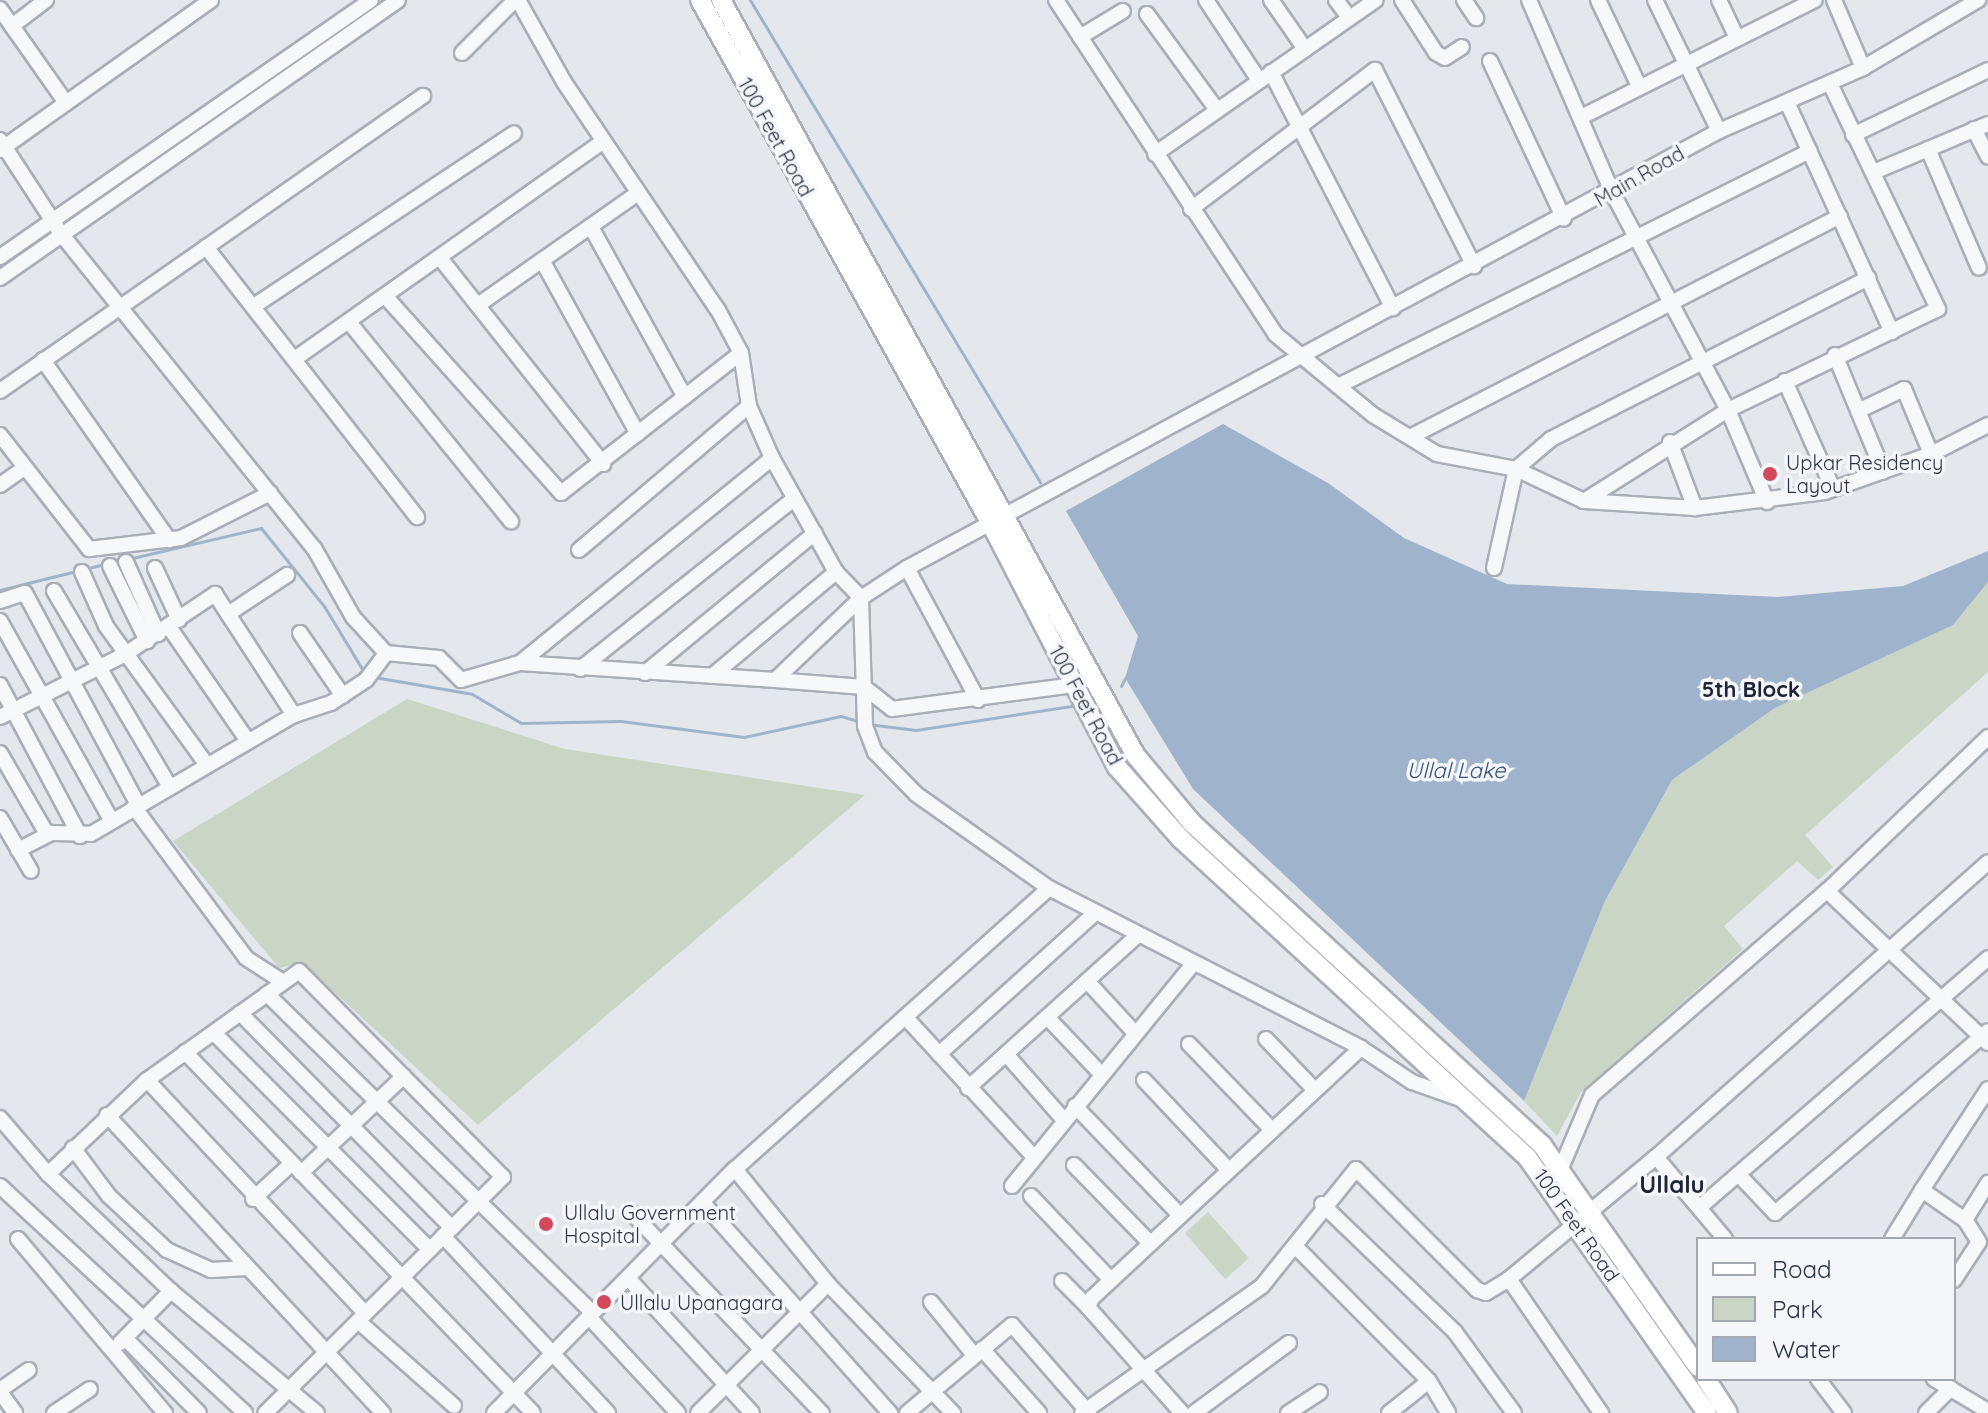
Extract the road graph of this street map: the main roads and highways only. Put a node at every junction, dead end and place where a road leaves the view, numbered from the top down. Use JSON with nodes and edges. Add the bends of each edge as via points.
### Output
{"nodes":[{"id":1,"x":700,"y":0,"type":"edge"},
{"id":2,"x":721,"y":0,"type":"edge"},
{"id":3,"x":999,"y":520,"type":"junction"},
{"id":4,"x":1473,"y":1096,"type":"junction"},
{"id":5,"x":1696,"y":1364,"type":"edge"},
{"id":6,"x":1707,"y":1381,"type":"edge"},
{"id":7,"x":1707,"y":1413,"type":"edge"},
{"id":8,"x":1728,"y":1413,"type":"edge"}],
"edges":[{"from":1,"to":3,"type":"main road","name":"100 Feet Road"},
{"from":2,"to":3,"type":"main road","name":"100 Feet Road"},
{"from":3,"to":4,"type":"main road","name":"100 Feet Road","via":[[1088,694],[1166,797]]},
{"from":4,"to":5,"type":"main road","name":"100 Feet Road","via":[[1561,1168]]},
{"from":4,"to":7,"type":"main road","name":"100 Feet Road","via":[[1576,1221]]},
{"from":6,"to":8,"type":"main road"}]}
